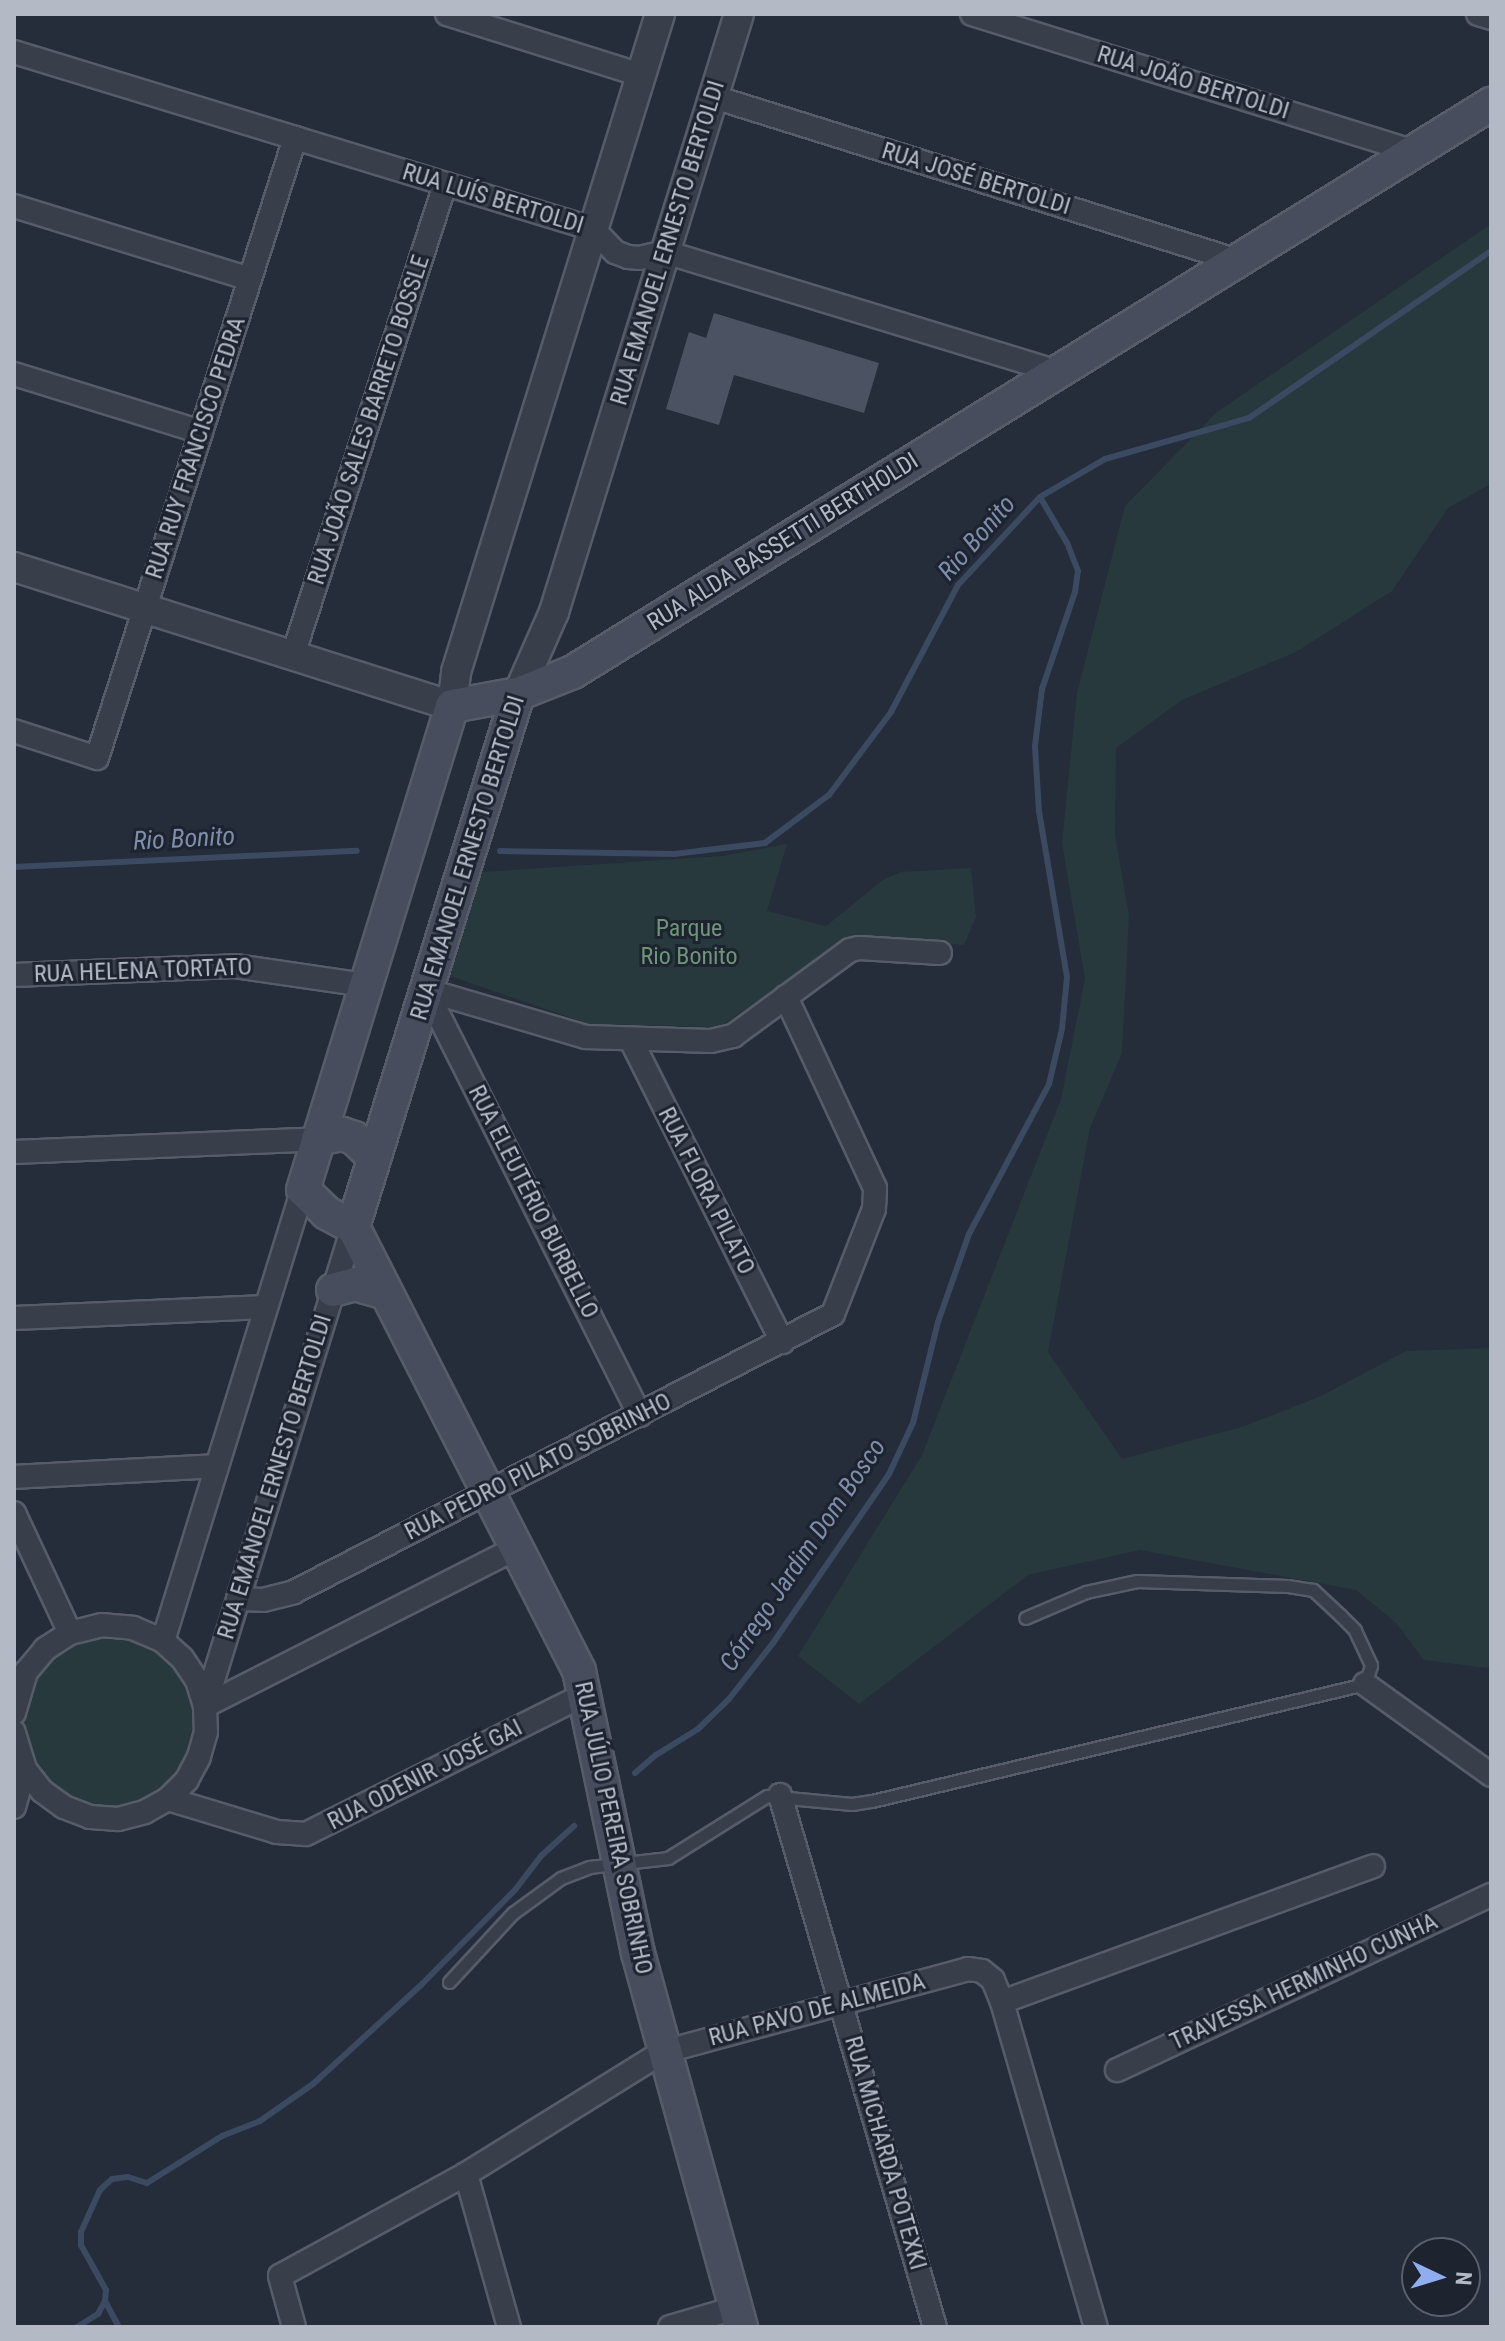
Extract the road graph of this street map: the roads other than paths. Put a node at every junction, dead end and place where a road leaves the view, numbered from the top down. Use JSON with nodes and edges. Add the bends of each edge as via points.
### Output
{"nodes":[{"id":1,"x":447,"y":14,"type":"edge"},
{"id":2,"x":660,"y":14,"type":"edge"},
{"id":3,"x":739,"y":14,"type":"edge"},
{"id":4,"x":972,"y":14,"type":"edge"},
{"id":5,"x":1478,"y":14,"type":"edge"},
{"id":6,"x":1491,"y":18,"type":"edge"},
{"id":7,"x":14,"y":52,"type":"edge"},
{"id":8,"x":641,"y":75,"type":"junction"},
{"id":9,"x":714,"y":97,"type":"junction"},
{"id":10,"x":1491,"y":104,"type":"edge"},
{"id":11,"x":295,"y":138,"type":"junction"},
{"id":12,"x":1413,"y":151,"type":"junction"},
{"id":13,"x":445,"y":184,"type":"junction"},
{"id":14,"x":14,"y":206,"type":"edge"},
{"id":15,"x":593,"y":229,"type":"junction"},
{"id":16,"x":665,"y":252,"type":"junction"},
{"id":17,"x":1238,"y":261,"type":"junction"},
{"id":18,"x":250,"y":279,"type":"junction"},
{"id":19,"x":1057,"y":372,"type":"junction"},
{"id":20,"x":14,"y":374,"type":"edge"},
{"id":21,"x":201,"y":432,"type":"junction"},
{"id":22,"x":14,"y":567,"type":"edge"},
{"id":23,"x":145,"y":608,"type":"junction"},
{"id":24,"x":293,"y":655,"type":"junction"},
{"id":25,"x":518,"y":694,"type":"junction"},
{"id":26,"x":452,"y":706,"type":"junction"},
{"id":27,"x":14,"y":731,"type":"edge"},
{"id":28,"x":940,"y":953,"type":"dead end"},
{"id":29,"x":14,"y":975,"type":"edge"},
{"id":30,"x":366,"y":985,"type":"junction"},
{"id":31,"x":426,"y":990,"type":"junction"},
{"id":32,"x":786,"y":997,"type":"junction"},
{"id":33,"x":631,"y":1040,"type":"junction"},
{"id":34,"x":318,"y":1139,"type":"junction"},
{"id":35,"x":14,"y":1152,"type":"edge"},
{"id":36,"x":374,"y":1157,"type":"junction"},
{"id":37,"x":303,"y":1190,"type":"junction"},
{"id":38,"x":353,"y":1227,"type":"junction"},
{"id":39,"x":333,"y":1290,"type":"junction"},
{"id":40,"x":386,"y":1293,"type":"junction"},
{"id":41,"x":266,"y":1307,"type":"junction"},
{"id":42,"x":14,"y":1318,"type":"edge"},
{"id":43,"x":782,"y":1342,"type":"junction"},
{"id":44,"x":640,"y":1415,"type":"junction"},
{"id":45,"x":217,"y":1466,"type":"junction"},
{"id":46,"x":14,"y":1477,"type":"edge"},
{"id":47,"x":488,"y":1492,"type":"junction"},
{"id":48,"x":14,"y":1513,"type":"edge"},
{"id":49,"x":517,"y":1548,"type":"junction"},
{"id":50,"x":238,"y":1599,"type":"junction"},
{"id":51,"x":1025,"y":1618,"type":"dead end"},
{"id":52,"x":70,"y":1633,"type":"junction"},
{"id":53,"x":163,"y":1641,"type":"junction"},
{"id":54,"x":1365,"y":1684,"type":"junction"},
{"id":55,"x":585,"y":1694,"type":"junction"},
{"id":56,"x":14,"y":1703,"type":"edge"},
{"id":57,"x":205,"y":1706,"type":"junction"},
{"id":58,"x":14,"y":1732,"type":"edge"},
{"id":59,"x":25,"y":1769,"type":"junction"},
{"id":60,"x":1491,"y":1775,"type":"edge"},
{"id":61,"x":780,"y":1795,"type":"junction"},
{"id":62,"x":168,"y":1799,"type":"junction"},
{"id":63,"x":14,"y":1807,"type":"edge"},
{"id":64,"x":619,"y":1866,"type":"junction"},
{"id":65,"x":1373,"y":1866,"type":"dead end"},
{"id":66,"x":1491,"y":1895,"type":"edge"},
{"id":67,"x":449,"y":1982,"type":"dead end"},
{"id":68,"x":841,"y":2002,"type":"junction"},
{"id":69,"x":1002,"y":2002,"type":"junction"},
{"id":70,"x":663,"y":2052,"type":"junction"},
{"id":71,"x":1117,"y":2070,"type":"dead end"},
{"id":72,"x":466,"y":2174,"type":"junction"},
{"id":73,"x":738,"y":2318,"type":"edge"},
{"id":74,"x":294,"y":2327,"type":"edge"},
{"id":75,"x":509,"y":2327,"type":"edge"},
{"id":76,"x":670,"y":2327,"type":"edge"},
{"id":77,"x":935,"y":2327,"type":"edge"},
{"id":78,"x":1096,"y":2327,"type":"edge"}],
"edges":[{"from":1,"to":8,"type":"street"},
{"from":2,"to":8,"type":"street"},
{"from":3,"to":9,"type":"street","name":"RUA EMANOEL ERNESTO BERTOLDI"},
{"from":4,"to":12,"type":"street","name":"RUA JOÃO BERTOLDI"},
{"from":5,"to":6,"type":"street"},
{"from":7,"to":11,"type":"street","name":"RUA LUÍS BERTOLDI"},
{"from":8,"to":15,"type":"street"},
{"from":9,"to":16,"type":"street","name":"RUA EMANOEL ERNESTO BERTOLDI"},
{"from":9,"to":17,"type":"street","name":"RUA JOSÉ BERTOLDI"},
{"from":10,"to":12,"type":"main road","name":"RUA ALDA BASSETTI BERTHOLDI"},
{"from":11,"to":13,"type":"street","name":"RUA LUÍS BERTOLDI"},
{"from":11,"to":18,"type":"street","name":"RUA RUY FRANCISCO PEDRA"},
{"from":12,"to":17,"type":"main road","name":"RUA ALDA BASSETTI BERTHOLDI"},
{"from":13,"to":15,"type":"street","name":"RUA LUÍS BERTOLDI"},
{"from":13,"to":24,"type":"street","name":"RUA JOÃO SALES BARRETO BOSSLE"},
{"from":14,"to":18,"type":"street"},
{"from":15,"to":16,"type":"street","name":"RUA LUÍS BERTOLDI","via":[[615,252],[628,257]]},
{"from":15,"to":26,"type":"street","via":[[456,672]]},
{"from":16,"to":19,"type":"street","name":"RUA LUÍS BERTOLDI"},
{"from":16,"to":25,"type":"street","name":"RUA EMANOEL ERNESTO BERTOLDI","via":[[554,612]]},
{"from":17,"to":19,"type":"main road","name":"RUA ALDA BASSETTI BERTHOLDI"},
{"from":18,"to":21,"type":"street","name":"RUA RUY FRANCISCO PEDRA"},
{"from":19,"to":25,"type":"main road","name":"RUA ALDA BASSETTI BERTHOLDI","via":[[573,672]]},
{"from":20,"to":21,"type":"street"},
{"from":21,"to":23,"type":"street","name":"RUA RUY FRANCISCO PEDRA"},
{"from":22,"to":23,"type":"street","name":"RUA ALDA BASSETTI BERTHOLDI"},
{"from":23,"to":24,"type":"street","name":"RUA ALDA BASSETTI BERTHOLDI"},
{"from":23,"to":27,"type":"street","name":"RUA RUY FRANCISCO PEDRA","via":[[97,758]]},
{"from":24,"to":26,"type":"street","name":"RUA ALDA BASSETTI BERTHOLDI"},
{"from":25,"to":26,"type":"main road","name":"RUA ALDA BASSETTI BERTHOLDI"},
{"from":25,"to":31,"type":"main road","name":"RUA EMANOEL ERNESTO BERTOLDI"},
{"from":26,"to":30,"type":"main road"},
{"from":28,"to":32,"type":"street","via":[[850,950]]},
{"from":29,"to":30,"type":"street","name":"RUA HELENA TORTATO","via":[[235,966]]},
{"from":30,"to":34,"type":"main road"},
{"from":31,"to":33,"type":"street","via":[[572,1035]]},
{"from":31,"to":36,"type":"main road","name":"RUA EMANOEL ERNESTO BERTOLDI"},
{"from":31,"to":44,"type":"street","name":"RUA ELEUTÉRIO BURBELLO"},
{"from":32,"to":33,"type":"street","via":[[723,1040]]},
{"from":32,"to":43,"type":"street","name":"RUA PEDRO PILATO SOBRINHO","via":[[875,1188],[874,1209],[833,1314]]},
{"from":33,"to":43,"type":"street","name":"RUA FLORA PILATO"},
{"from":34,"to":35,"type":"street"},
{"from":34,"to":36,"type":"main road","via":[[342,1134]]},
{"from":34,"to":37,"type":"main road"},
{"from":36,"to":38,"type":"main road","name":"RUA EMANOEL ERNESTO BERTOLDI"},
{"from":37,"to":38,"type":"main road","via":[[327,1213]]},
{"from":37,"to":41,"type":"street"},
{"from":38,"to":39,"type":"street","name":"RUA EMANOEL ERNESTO BERTOLDI"},
{"from":38,"to":40,"type":"main road","name":"RUA JÚLIO PEREIRA SOBRINHO"},
{"from":39,"to":40,"type":"main road","via":[[355,1284]]},
{"from":39,"to":50,"type":"street","name":"RUA EMANOEL ERNESTO BERTOLDI"},
{"from":40,"to":47,"type":"main road","name":"RUA JÚLIO PEREIRA SOBRINHO"},
{"from":41,"to":42,"type":"street"},
{"from":41,"to":45,"type":"street"},
{"from":43,"to":44,"type":"street","name":"RUA PEDRO PILATO SOBRINHO"},
{"from":44,"to":47,"type":"street","name":"RUA PEDRO PILATO SOBRINHO"},
{"from":45,"to":46,"type":"street"},
{"from":45,"to":53,"type":"street"},
{"from":47,"to":49,"type":"main road","name":"RUA JÚLIO PEREIRA SOBRINHO"},
{"from":47,"to":50,"type":"street","name":"RUA PEDRO PILATO SOBRINHO","via":[[294,1592],[263,1600]]},
{"from":48,"to":52,"type":"street"},
{"from":49,"to":55,"type":"main road","name":"RUA JÚLIO PEREIRA SOBRINHO","via":[[573,1656]]},
{"from":49,"to":57,"type":"street"},
{"from":50,"to":57,"type":"street","name":"RUA EMANOEL ERNESTO BERTOLDI"},
{"from":51,"to":54,"type":"lane","via":[[1086,1592],[1137,1581],[1313,1590],[1355,1630],[1366,1648],[1371,1665]]},
{"from":52,"to":53,"type":"street","via":[[112,1626],[133,1628]]},
{"from":52,"to":56,"type":"street","via":[[45,1649],[26,1672]]},
{"from":53,"to":57,"type":"street","via":[[197,1680]]},
{"from":54,"to":60,"type":"street"},
{"from":54,"to":61,"type":"lane","via":[[872,1801],[852,1804]]},
{"from":55,"to":62,"type":"street","name":"RUA ODENIR JOSÉ GAI","via":[[306,1834],[277,1832]]},
{"from":55,"to":64,"type":"main road","name":"RUA JÚLIO PEREIRA SOBRINHO"},
{"from":57,"to":62,"type":"street","via":[[206,1732],[199,1757],[187,1780]]},
{"from":58,"to":59,"type":"street"},
{"from":59,"to":62,"type":"street","via":[[42,1791],[90,1817],[131,1816]]},
{"from":59,"to":63,"type":"street"},
{"from":61,"to":64,"type":"lane","via":[[754,1801],[668,1858]]},
{"from":61,"to":68,"type":"street","name":"RUA MICHARDA POTEXKI"},
{"from":64,"to":67,"type":"lane","via":[[573,1871],[540,1891]]},
{"from":64,"to":70,"type":"main road","name":"RUA JÚLIO PEREIRA SOBRINHO"},
{"from":65,"to":69,"type":"street"},
{"from":66,"to":71,"type":"street","name":"TRAVESSA HERMINHO CUNHA"},
{"from":68,"to":69,"type":"street","name":"RUA PAVO DE ALMEIDA","via":[[968,1969],[993,1980]]},
{"from":68,"to":70,"type":"street","name":"RUA PAVO DE ALMEIDA"},
{"from":68,"to":77,"type":"street","name":"RUA MICHARDA POTEXKI"},
{"from":69,"to":78,"type":"street","name":"RUA PAVO DE ALMEIDA"},
{"from":70,"to":72,"type":"street","name":"RUA PAVO DE ALMEIDA"},
{"from":70,"to":73,"type":"main road","name":"RUA JÚLIO PEREIRA SOBRINHO"},
{"from":72,"to":74,"type":"street","name":"RUA PAVO DE ALMEIDA","via":[[280,2276]]},
{"from":72,"to":75,"type":"street"},
{"from":73,"to":76,"type":"street"}]}
